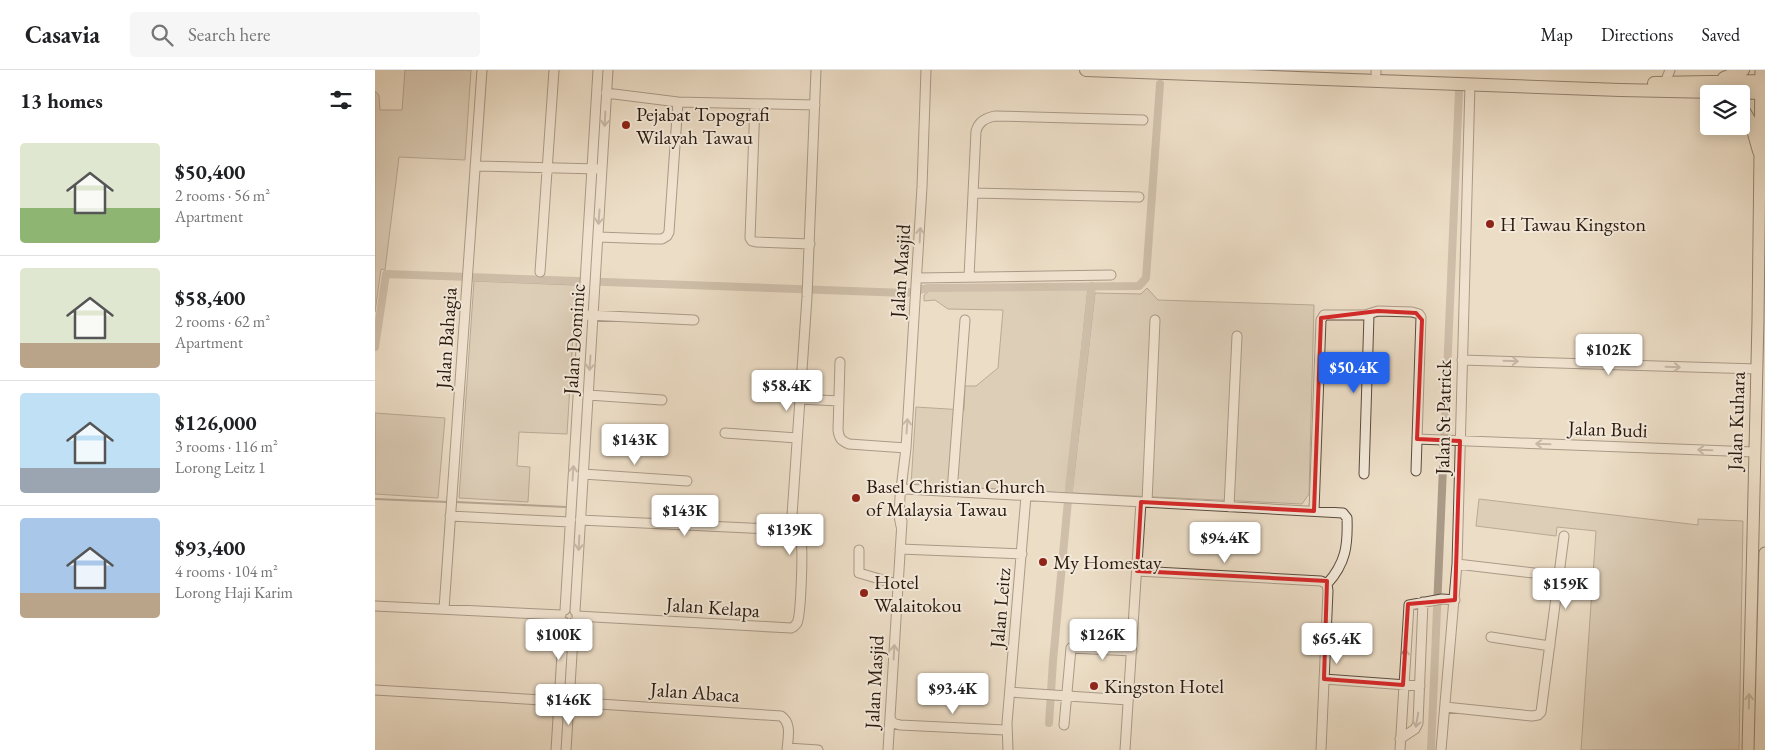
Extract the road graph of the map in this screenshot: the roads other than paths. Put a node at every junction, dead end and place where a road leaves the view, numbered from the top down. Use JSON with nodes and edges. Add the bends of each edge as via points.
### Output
{"nodes":[{"id":1,"x":482,"y":70,"type":"edge"},
{"id":2,"x":554,"y":70,"type":"edge"},
{"id":3,"x":598,"y":70,"type":"edge"},
{"id":4,"x":608,"y":70,"type":"edge"},
{"id":5,"x":816,"y":70,"type":"edge"},
{"id":6,"x":926,"y":70,"type":"edge"},
{"id":7,"x":1086,"y":70,"type":"edge"},
{"id":8,"x":1307,"y":70,"type":"edge"},
{"id":9,"x":1670,"y":70,"type":"edge"},
{"id":10,"x":1743,"y":70,"type":"edge"},
{"id":11,"x":1376,"y":71,"type":"edge"},
{"id":12,"x":1665,"y":83,"type":"junction"},
{"id":13,"x":1470,"y":84,"type":"junction"},
{"id":14,"x":1762,"y":84,"type":"edge"},
{"id":15,"x":1714,"y":85,"type":"edge"},
{"id":16,"x":1700,"y":88,"type":"edge"},
{"id":17,"x":1700,"y":89,"type":"edge"},
{"id":18,"x":607,"y":93,"type":"junction"},
{"id":19,"x":678,"y":102,"type":"junction"},
{"id":20,"x":755,"y":104,"type":"junction"},
{"id":21,"x":815,"y":105,"type":"junction"},
{"id":22,"x":1143,"y":120,"type":"dead end"},
{"id":23,"x":1750,"y":120,"type":"edge"},
{"id":24,"x":1759,"y":151,"type":"junction"},
{"id":25,"x":475,"y":166,"type":"junction"},
{"id":26,"x":547,"y":167,"type":"junction"},
{"id":27,"x":592,"y":168,"type":"junction"},
{"id":28,"x":602,"y":169,"type":"junction"},
{"id":29,"x":973,"y":193,"type":"junction"},
{"id":30,"x":1139,"y":197,"type":"dead end"},
{"id":31,"x":597,"y":237,"type":"junction"},
{"id":32,"x":810,"y":244,"type":"junction"},
{"id":33,"x":540,"y":272,"type":"dead end"},
{"id":34,"x":1111,"y":276,"type":"dead end"},
{"id":35,"x":969,"y":277,"type":"junction"},
{"id":36,"x":917,"y":281,"type":"junction"},
{"id":37,"x":588,"y":315,"type":"junction"},
{"id":38,"x":1369,"y":315,"type":"junction"},
{"id":39,"x":694,"y":320,"type":"dead end"},
{"id":40,"x":965,"y":320,"type":"dead end"},
{"id":41,"x":1155,"y":320,"type":"dead end"},
{"id":42,"x":1237,"y":336,"type":"dead end"},
{"id":43,"x":1462,"y":360,"type":"junction"},
{"id":44,"x":840,"y":362,"type":"dead end"},
{"id":45,"x":1757,"y":369,"type":"junction"},
{"id":46,"x":588,"y":395,"type":"junction"},
{"id":47,"x":800,"y":399,"type":"junction"},
{"id":48,"x":662,"y":400,"type":"dead end"},
{"id":49,"x":839,"y":401,"type":"junction"},
{"id":50,"x":725,"y":433,"type":"dead end"},
{"id":51,"x":797,"y":438,"type":"junction"},
{"id":52,"x":1417,"y":439,"type":"junction"},
{"id":53,"x":1460,"y":441,"type":"junction"},
{"id":54,"x":906,"y":448,"type":"junction"},
{"id":55,"x":1754,"y":452,"type":"junction"},
{"id":56,"x":1416,"y":471,"type":"dead end"},
{"id":57,"x":583,"y":474,"type":"junction"},
{"id":58,"x":1364,"y":474,"type":"dead end"},
{"id":59,"x":903,"y":475,"type":"junction"},
{"id":60,"x":687,"y":481,"type":"dead end"},
{"id":61,"x":905,"y":490,"type":"junction"},
{"id":62,"x":952,"y":492,"type":"junction"},
{"id":63,"x":1026,"y":496,"type":"junction"},
{"id":64,"x":1144,"y":502,"type":"junction"},
{"id":65,"x":1229,"y":506,"type":"junction"},
{"id":66,"x":1314,"y":511,"type":"junction"},
{"id":67,"x":450,"y":514,"type":"junction"},
{"id":68,"x":580,"y":520,"type":"junction"},
{"id":69,"x":570,"y":522,"type":"junction"},
{"id":70,"x":901,"y":526,"type":"junction"},
{"id":71,"x":791,"y":530,"type":"junction"},
{"id":72,"x":1564,"y":536,"type":"dead end"},
{"id":73,"x":899,"y":549,"type":"junction"},
{"id":74,"x":859,"y":550,"type":"dead end"},
{"id":75,"x":1765,"y":553,"type":"edge"},
{"id":76,"x":1022,"y":554,"type":"junction"},
{"id":77,"x":1457,"y":564,"type":"junction"},
{"id":78,"x":1137,"y":571,"type":"junction"},
{"id":79,"x":1559,"y":576,"type":"junction"},
{"id":80,"x":897,"y":584,"type":"junction"},
{"id":81,"x":1327,"y":584,"type":"junction"},
{"id":82,"x":1455,"y":600,"type":"junction"},
{"id":83,"x":1423,"y":602,"type":"junction"},
{"id":84,"x":1764,"y":602,"type":"edge"},
{"id":85,"x":375,"y":606,"type":"edge"},
{"id":86,"x":443,"y":608,"type":"junction"},
{"id":87,"x":563,"y":616,"type":"junction"},
{"id":88,"x":575,"y":616,"type":"junction"},
{"id":89,"x":1491,"y":637,"type":"dead end"},
{"id":90,"x":1751,"y":639,"type":"junction"},
{"id":91,"x":1549,"y":646,"type":"junction"},
{"id":92,"x":1132,"y":651,"type":"junction"},
{"id":93,"x":1325,"y":679,"type":"junction"},
{"id":94,"x":1403,"y":685,"type":"junction"},
{"id":95,"x":1420,"y":686,"type":"junction"},
{"id":96,"x":375,"y":690,"type":"edge"},
{"id":97,"x":1010,"y":692,"type":"junction"},
{"id":98,"x":1066,"y":696,"type":"junction"},
{"id":99,"x":1129,"y":700,"type":"junction"},
{"id":100,"x":558,"y":701,"type":"junction"},
{"id":101,"x":569,"y":702,"type":"junction"},
{"id":102,"x":1445,"y":707,"type":"junction"},
{"id":103,"x":890,"y":718,"type":"junction"},
{"id":104,"x":1064,"y":725,"type":"dead end"},
{"id":105,"x":1006,"y":726,"type":"junction"},
{"id":106,"x":889,"y":737,"type":"junction"},
{"id":107,"x":1400,"y":739,"type":"junction"},
{"id":108,"x":787,"y":749,"type":"edge"},
{"id":109,"x":556,"y":750,"type":"edge"},
{"id":110,"x":566,"y":750,"type":"edge"},
{"id":111,"x":818,"y":750,"type":"edge"},
{"id":112,"x":880,"y":750,"type":"edge"},
{"id":113,"x":888,"y":750,"type":"edge"},
{"id":114,"x":1001,"y":750,"type":"edge"},
{"id":115,"x":1008,"y":750,"type":"edge"},
{"id":116,"x":1125,"y":750,"type":"edge"},
{"id":117,"x":1321,"y":750,"type":"edge"},
{"id":118,"x":1400,"y":750,"type":"edge"},
{"id":119,"x":1441,"y":750,"type":"edge"},
{"id":120,"x":1747,"y":750,"type":"edge"},
{"id":121,"x":1760,"y":750,"type":"edge"}],
"edges":[{"from":1,"to":25,"type":"street","name":"Jalan Bahagia"},
{"from":2,"to":26,"type":"street"},
{"from":3,"to":27,"type":"street","name":"Jalan Dominic"},
{"from":4,"to":18,"type":"street","name":"Jalan Dominic"},
{"from":5,"to":21,"type":"street"},
{"from":36,"to":6,"type":"street","name":"Jalan Masjid","one_way":true},
{"from":7,"to":13,"type":"highway"},
{"from":8,"to":11,"type":"highway"},
{"from":9,"to":12,"type":"street"},
{"from":10,"to":15,"type":"highway"},
{"from":11,"to":12,"type":"highway"},
{"from":12,"to":16,"type":"highway"},
{"from":13,"to":17,"type":"highway"},
{"from":13,"to":43,"type":"street","name":"Jalan St Patrick"},
{"from":14,"to":24,"type":"main road","name":"Jalan Kuhara"},
{"from":18,"to":19,"type":"street"},
{"from":18,"to":28,"type":"street","name":"Jalan Dominic","one_way":true},
{"from":19,"to":20,"type":"street"},
{"from":19,"to":31,"type":"street","via":[[667,236],[662,239]]},
{"from":20,"to":21,"type":"street"},
{"from":20,"to":32,"type":"street","via":[[749,238],[752,242]]},
{"from":21,"to":32,"type":"street"},
{"from":22,"to":29,"type":"street","via":[[995,116],[985,119],[976,130]]},
{"from":23,"to":24,"type":"highway"},
{"from":24,"to":45,"type":"main road","name":"Jalan Kuhara"},
{"from":25,"to":26,"type":"street"},
{"from":25,"to":67,"type":"street","name":"Jalan Bahagia"},
{"from":26,"to":27,"type":"street"},
{"from":26,"to":33,"type":"street"},
{"from":27,"to":28,"type":"street"},
{"from":27,"to":37,"type":"street","name":"Jalan Dominic","via":[[584,294]]},
{"from":28,"to":31,"type":"street","name":"Jalan Dominic","one_way":true},
{"from":29,"to":30,"type":"street"},
{"from":29,"to":35,"type":"street"},
{"from":31,"to":37,"type":"street","name":"Jalan Dominic","via":[[594,294]]},
{"from":32,"to":47,"type":"street"},
{"from":34,"to":35,"type":"street"},
{"from":35,"to":36,"type":"street"},
{"from":54,"to":36,"type":"street","name":"Jalan Masjid","one_way":true},
{"from":37,"to":39,"type":"street"},
{"from":37,"to":46,"type":"street","name":"Jalan Dominic","one_way":true},
{"from":69,"to":37,"type":"street","name":"Jalan Dominic","one_way":true},
{"from":38,"to":52,"type":"street","via":[[1378,311],[1412,312],[1421,317]]},
{"from":38,"to":58,"type":"street"},
{"from":38,"to":66,"type":"street","via":[[1326,314],[1321,318]]},
{"from":40,"to":62,"type":"street"},
{"from":41,"to":64,"type":"street"},
{"from":42,"to":65,"type":"street"},
{"from":43,"to":45,"type":"street","one_way":true},
{"from":43,"to":53,"type":"street","name":"Jalan St Patrick"},
{"from":44,"to":49,"type":"street"},
{"from":45,"to":55,"type":"main road","name":"Jalan Kuhara"},
{"from":46,"to":48,"type":"street"},
{"from":46,"to":57,"type":"street","name":"Jalan Dominic"},
{"from":47,"to":49,"type":"street"},
{"from":47,"to":51,"type":"street"},
{"from":49,"to":54,"type":"street","via":[[838,430],[843,441]]},
{"from":50,"to":51,"type":"street"},
{"from":51,"to":71,"type":"street"},
{"from":52,"to":53,"type":"street","name":"Jalan Budi"},
{"from":52,"to":56,"type":"street"},
{"from":55,"to":53,"type":"street","name":"Jalan Budi","one_way":true},
{"from":53,"to":77,"type":"street","name":"Jalan St Patrick"},
{"from":54,"to":59,"type":"street","name":"Jalan Masjid"},
{"from":55,"to":90,"type":"main road","name":"Jalan Kuhara"},
{"from":57,"to":60,"type":"street"},
{"from":57,"to":68,"type":"street","name":"Jalan Dominic"},
{"from":59,"to":61,"type":"street","name":"Jalan Masjid"},
{"from":59,"to":70,"type":"street","name":"Jalan Masjid"},
{"from":61,"to":62,"type":"street"},
{"from":61,"to":70,"type":"street","name":"Jalan Masjid"},
{"from":62,"to":63,"type":"street"},
{"from":63,"to":64,"type":"street"},
{"from":63,"to":76,"type":"street","name":"Jalan Leitz"},
{"from":64,"to":65,"type":"street"},
{"from":64,"to":78,"type":"street"},
{"from":65,"to":66,"type":"street"},
{"from":66,"to":81,"type":"street","via":[[1343,513],[1347,518],[1346,550]]},
{"from":67,"to":69,"type":"street"},
{"from":67,"to":86,"type":"street","name":"Jalan Bahagia"},
{"from":68,"to":71,"type":"street"},
{"from":68,"to":88,"type":"street","name":"Jalan Dominic","one_way":true},
{"from":69,"to":87,"type":"street","name":"Jalan Dominic"},
{"from":70,"to":73,"type":"street","name":"Jalan Masjid"},
{"from":71,"to":88,"type":"street","name":"Jalan Kelapa","via":[[801,541],[798,620],[794,627]]},
{"from":72,"to":79,"type":"street"},
{"from":73,"to":76,"type":"street"},
{"from":73,"to":80,"type":"street","name":"Jalan Masjid"},
{"from":74,"to":80,"type":"street","via":[[859,572]]},
{"from":75,"to":84,"type":"main road"},
{"from":76,"to":97,"type":"street","name":"Jalan Leitz"},
{"from":77,"to":79,"type":"street"},
{"from":77,"to":82,"type":"street","name":"Jalan St Patrick"},
{"from":78,"to":81,"type":"street","via":[[1311,580]]},
{"from":78,"to":92,"type":"street"},
{"from":79,"to":91,"type":"street"},
{"from":103,"to":80,"type":"street","name":"Jalan Masjid","one_way":true},
{"from":81,"to":93,"type":"street"},
{"from":82,"to":83,"type":"street"},
{"from":82,"to":102,"type":"street","name":"Jalan St Patrick"},
{"from":94,"to":83,"type":"street","one_way":true,"via":[[1408,608],[1411,604]]},
{"from":83,"to":95,"type":"street"},
{"from":84,"to":90,"type":"main road","via":[[1757,609]]},
{"from":84,"to":121,"type":"main road"},
{"from":85,"to":86,"type":"street"},
{"from":86,"to":87,"type":"street"},
{"from":87,"to":88,"type":"street","via":[[570,624]]},
{"from":87,"to":88,"type":"street","via":[[570,608]]},
{"from":87,"to":100,"type":"street","name":"Jalan Dominic"},
{"from":88,"to":101,"type":"street","name":"Jalan Dominic"},
{"from":89,"to":91,"type":"street"},
{"from":120,"to":90,"type":"main road","name":"Jalan Kuhara","one_way":true},
{"from":91,"to":102,"type":"street","via":[[1542,710],[1537,715]]},
{"from":92,"to":98,"type":"street","via":[[1071,648]]},
{"from":92,"to":99,"type":"street"},
{"from":93,"to":94,"type":"street"},
{"from":93,"to":117,"type":"street"},
{"from":94,"to":95,"type":"street"},
{"from":94,"to":107,"type":"street"},
{"from":95,"to":107,"type":"street","one_way":true,"via":[[1418,726]]},
{"from":96,"to":100,"type":"street"},
{"from":97,"to":98,"type":"street"},
{"from":97,"to":105,"type":"street","name":"Jalan Leitz"},
{"from":98,"to":99,"type":"street"},
{"from":98,"to":104,"type":"street"},
{"from":99,"to":116,"type":"street"},
{"from":100,"to":101,"type":"street","via":[[564,696]]},
{"from":100,"to":109,"type":"street","name":"Jalan Dominic"},
{"from":101,"to":108,"type":"street","name":"Jalan Abaca","via":[[781,716],[788,726]]},
{"from":101,"to":110,"type":"street","name":"Jalan Dominic"},
{"from":102,"to":119,"type":"street","name":"Jalan St Patrick"},
{"from":103,"to":105,"type":"street","via":[[900,725]]},
{"from":103,"to":106,"type":"street","name":"Jalan Masjid"},
{"from":105,"to":114,"type":"street"},
{"from":105,"to":115,"type":"street"},
{"from":106,"to":112,"type":"street"},
{"from":106,"to":113,"type":"street","name":"Jalan Masjid"},
{"from":107,"to":118,"type":"street"},
{"from":108,"to":111,"type":"street"}]}
